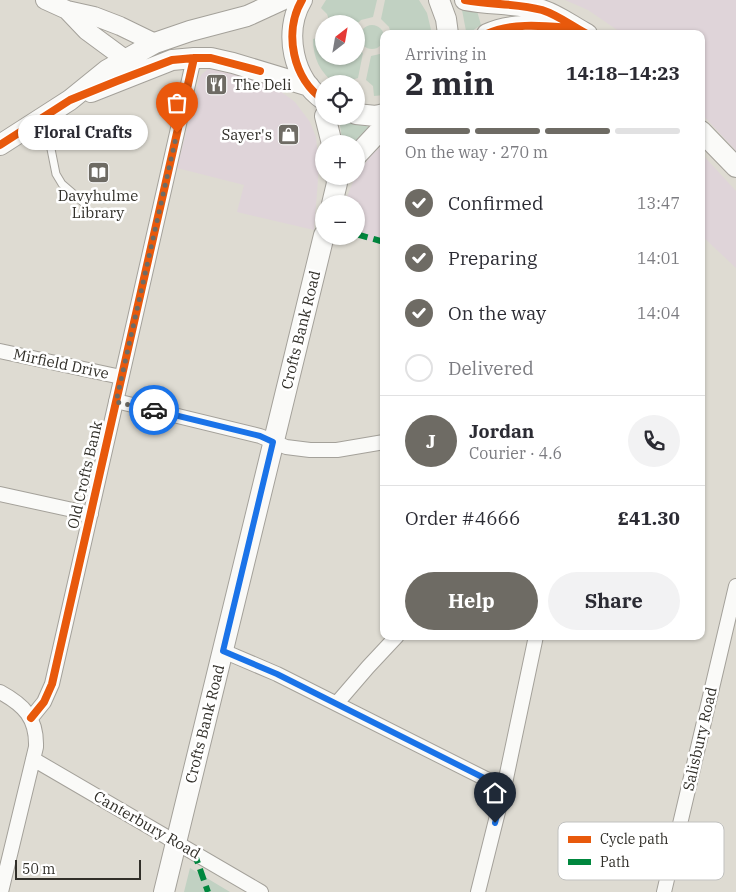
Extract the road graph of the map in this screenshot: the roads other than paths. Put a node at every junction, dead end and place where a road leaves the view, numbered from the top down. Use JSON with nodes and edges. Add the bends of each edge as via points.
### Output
{"nodes":[{"id":1,"x":45,"y":0,"type":"edge"},
{"id":2,"x":282,"y":0,"type":"edge"},
{"id":3,"x":302,"y":0,"type":"edge"},
{"id":4,"x":439,"y":0,"type":"edge"},
{"id":5,"x":465,"y":0,"type":"edge"},
{"id":6,"x":67,"y":10,"type":"junction"},
{"id":7,"x":447,"y":30,"type":"edge"},
{"id":8,"x":500,"y":30,"type":"edge"},
{"id":9,"x":574,"y":30,"type":"edge"},
{"id":10,"x":579,"y":30,"type":"edge"},
{"id":11,"x":155,"y":43,"type":"junction"},
{"id":12,"x":194,"y":58,"type":"junction"},
{"id":13,"x":125,"y":59,"type":"junction"},
{"id":14,"x":146,"y":70,"type":"junction"},
{"id":15,"x":315,"y":93,"type":"edge"},
{"id":16,"x":315,"y":97,"type":"edge"},
{"id":17,"x":70,"y":100,"type":"junction"},
{"id":18,"x":365,"y":115,"type":"edge"},
{"id":19,"x":380,"y":115,"type":"edge"},
{"id":20,"x":35,"y":123,"type":"junction"},
{"id":21,"x":380,"y":130,"type":"edge"},
{"id":22,"x":705,"y":135,"type":"edge"},
{"id":23,"x":0,"y":145,"type":"edge"},
{"id":24,"x":365,"y":146,"type":"edge"},
{"id":25,"x":736,"y":167,"type":"edge"},
{"id":26,"x":84,"y":203,"type":"dead end"},
{"id":27,"x":322,"y":245,"type":"edge"},
{"id":28,"x":0,"y":351,"type":"edge"},
{"id":29,"x":121,"y":377,"type":"junction"},
{"id":30,"x":116,"y":402,"type":"junction"},
{"id":31,"x":273,"y":442,"type":"junction"},
{"id":32,"x":380,"y":443,"type":"edge"},
{"id":33,"x":0,"y":494,"type":"edge"},
{"id":34,"x":91,"y":514,"type":"junction"},
{"id":35,"x":736,"y":586,"type":"edge"},
{"id":36,"x":394,"y":640,"type":"edge"},
{"id":37,"x":535,"y":640,"type":"edge"},
{"id":38,"x":223,"y":651,"type":"junction"},
{"id":39,"x":0,"y":692,"type":"edge"},
{"id":40,"x":337,"y":703,"type":"junction"},
{"id":41,"x":31,"y":718,"type":"junction"},
{"id":42,"x":33,"y":759,"type":"junction"},
{"id":43,"x":504,"y":788,"type":"junction"},
{"id":44,"x":680,"y":822,"type":"edge"},
{"id":45,"x":176,"y":842,"type":"junction"},
{"id":46,"x":1,"y":892,"type":"edge"},
{"id":47,"x":164,"y":892,"type":"edge"},
{"id":48,"x":261,"y":892,"type":"edge"},
{"id":49,"x":478,"y":892,"type":"edge"}],
"edges":[{"from":1,"to":6,"type":"street"},
{"from":2,"to":11,"type":"main road","via":[[247,16]]},
{"from":3,"to":15,"type":"main road","via":[[294,19],[292,42],[297,66]]},
{"from":4,"to":7,"type":"main road"},
{"from":5,"to":10,"type":"main road","via":[[543,10]]},
{"from":6,"to":11,"type":"street","via":[[94,16]]},
{"from":6,"to":13,"type":"street","via":[[87,31]]},
{"from":8,"to":9,"type":"main road","via":[[546,26]]},
{"from":11,"to":13,"type":"main road"},
{"from":12,"to":14,"type":"main road","via":[[172,60]]},
{"from":12,"to":16,"type":"main road","via":[[233,63]]},
{"from":12,"to":29,"type":"street","name":"Old Crofts Bank"},
{"from":13,"to":14,"type":"main road"},
{"from":13,"to":17,"type":"main road","via":[[106,70]]},
{"from":14,"to":17,"type":"main road"},
{"from":17,"to":20,"type":"main road"},
{"from":18,"to":19,"type":"main road"},
{"from":20,"to":23,"type":"main road"},
{"from":20,"to":26,"type":"lane","via":[[50,149],[62,184]]},
{"from":21,"to":24,"type":"main road"},
{"from":22,"to":25,"type":"main road"},
{"from":27,"to":31,"type":"main road","name":"Crofts Bank Road"},
{"from":28,"to":29,"type":"street","name":"Mirfield Drive"},
{"from":29,"to":30,"type":"street","name":"Old Crofts Bank"},
{"from":30,"to":31,"type":"street","via":[[260,436]]},
{"from":30,"to":34,"type":"street","name":"Old Crofts Bank"},
{"from":31,"to":32,"type":"street","via":[[310,450],[337,450]]},
{"from":31,"to":38,"type":"main road","name":"Crofts Bank Road"},
{"from":33,"to":34,"type":"street"},
{"from":34,"to":41,"type":"street","name":"Old Crofts Bank","via":[[52,684],[44,702]]},
{"from":35,"to":44,"type":"street","name":"Salisbury Road"},
{"from":36,"to":40,"type":"street"},
{"from":37,"to":43,"type":"street"},
{"from":38,"to":40,"type":"street"},
{"from":38,"to":45,"type":"main road","name":"Crofts Bank Road"},
{"from":39,"to":41,"type":"street","via":[[20,705]]},
{"from":40,"to":43,"type":"street"},
{"from":41,"to":42,"type":"street","via":[[36,736]]},
{"from":42,"to":45,"type":"street","name":"Canterbury Road"},
{"from":42,"to":46,"type":"street"},
{"from":43,"to":49,"type":"street"},
{"from":45,"to":47,"type":"main road","name":"Crofts Bank Road"},
{"from":45,"to":48,"type":"street","name":"Canterbury Road"}]}
